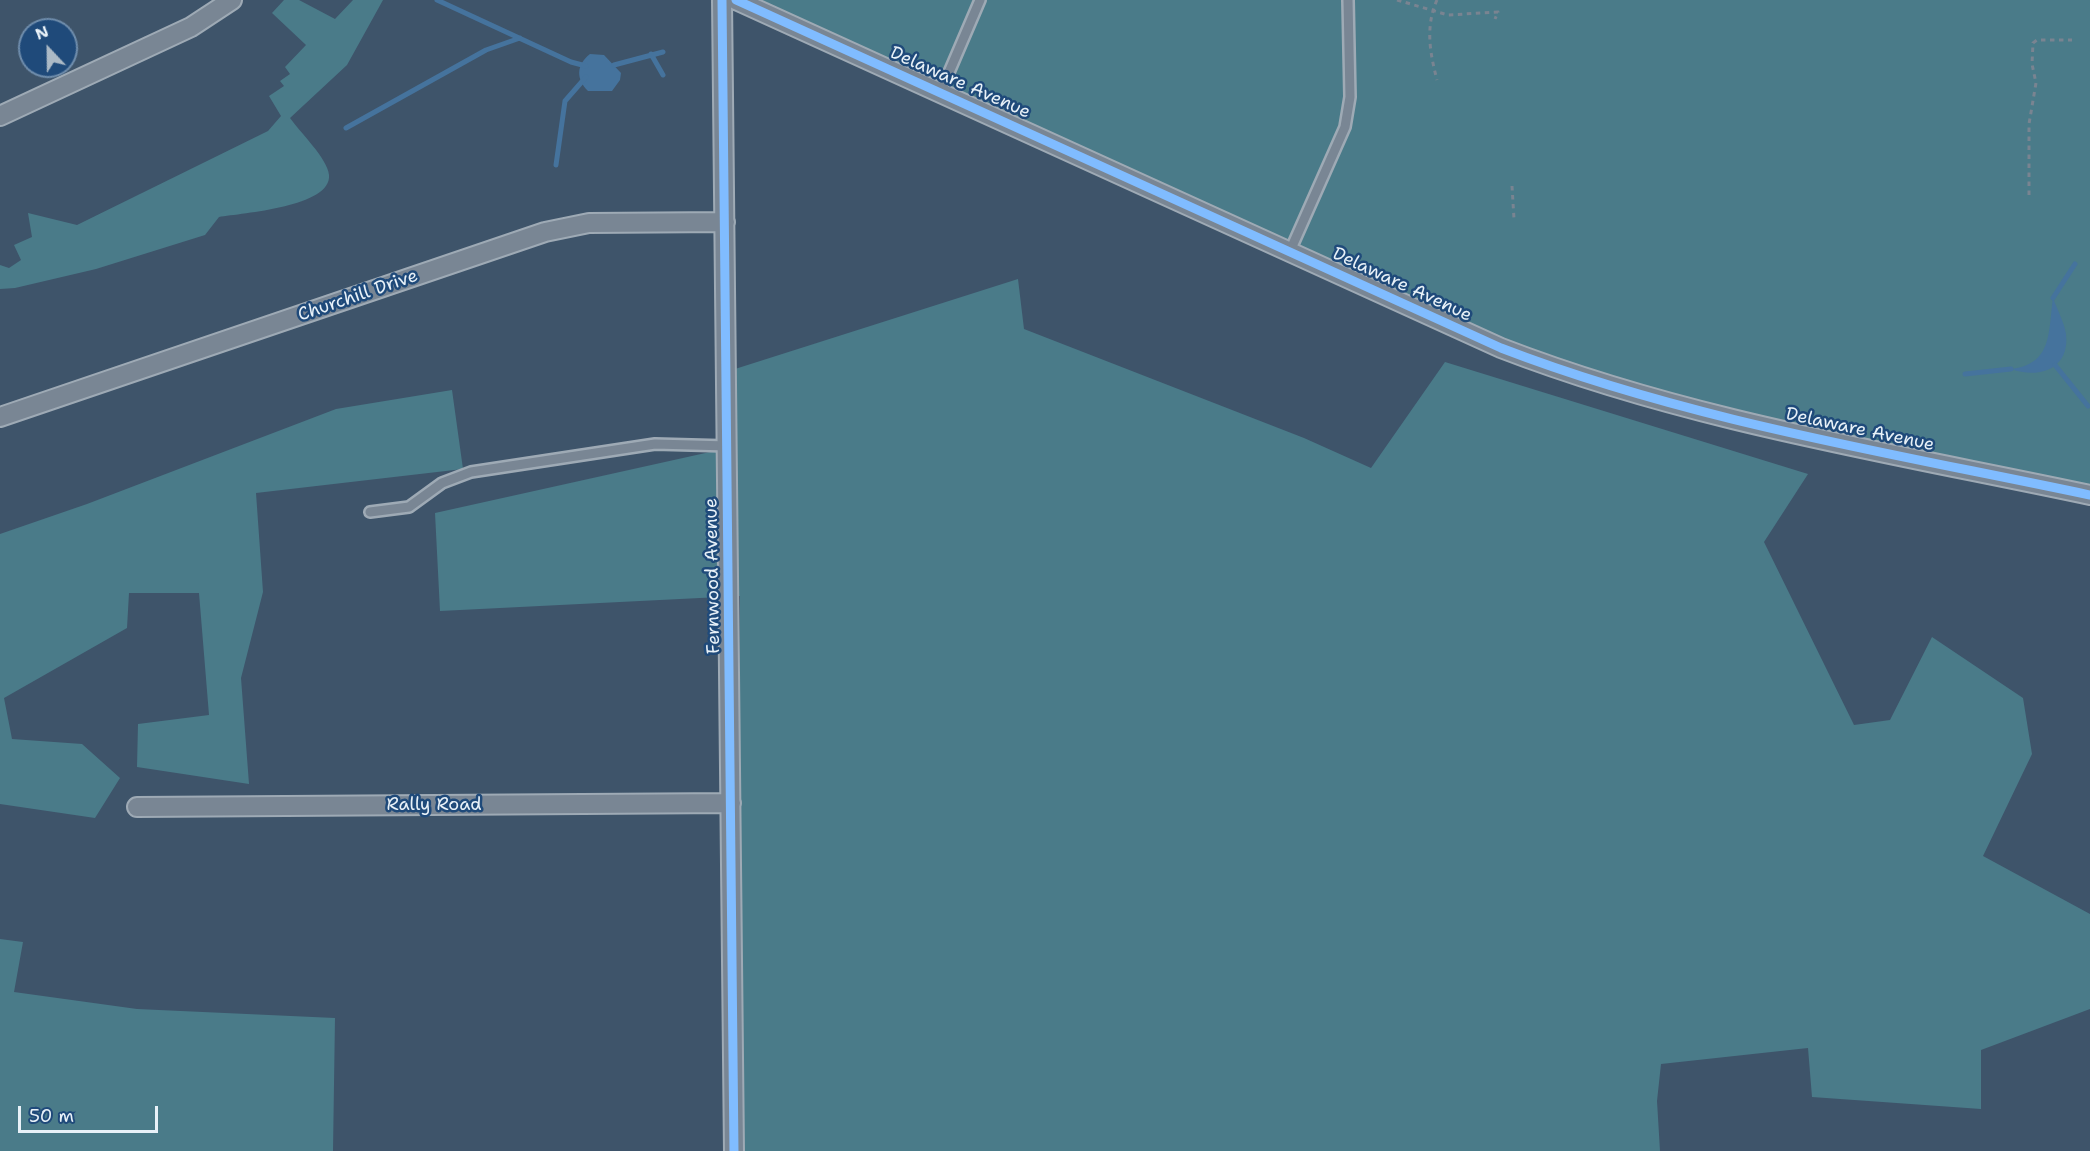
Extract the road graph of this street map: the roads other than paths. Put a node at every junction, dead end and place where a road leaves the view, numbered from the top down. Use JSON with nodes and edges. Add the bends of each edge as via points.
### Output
{"nodes":[{"id":1,"x":232,"y":0,"type":"edge"},
{"id":2,"x":722,"y":0,"type":"edge"},
{"id":3,"x":736,"y":0,"type":"edge"},
{"id":4,"x":980,"y":0,"type":"edge"},
{"id":5,"x":1348,"y":0,"type":"edge"},
{"id":6,"x":941,"y":91,"type":"junction"},
{"id":7,"x":0,"y":116,"type":"edge"},
{"id":8,"x":725,"y":222,"type":"junction"},
{"id":9,"x":1290,"y":251,"type":"junction"},
{"id":10,"x":0,"y":417,"type":"edge"},
{"id":11,"x":728,"y":446,"type":"junction"},
{"id":12,"x":2090,"y":495,"type":"edge"},
{"id":13,"x":370,"y":512,"type":"dead end"},
{"id":14,"x":731,"y":803,"type":"junction"},
{"id":15,"x":137,"y":807,"type":"dead end"},
{"id":16,"x":734,"y":1151,"type":"edge"}],
"edges":[{"from":1,"to":7,"type":"street","via":[[191,27]]},
{"from":2,"to":8,"type":"street","name":"Fernwood Avenue"},
{"from":3,"to":6,"type":"street","name":"Delaware Avenue"},
{"from":4,"to":6,"type":"lane"},
{"from":5,"to":9,"type":"lane","via":[[1350,97],[1345,127]]},
{"from":6,"to":9,"type":"street","name":"Delaware Avenue"},
{"from":8,"to":10,"type":"street","name":"Churchill Drive","via":[[589,223],[544,232]]},
{"from":8,"to":11,"type":"street","name":"Fernwood Avenue"},
{"from":9,"to":12,"type":"street","name":"Delaware Avenue","via":[[1501,348],[1606,387],[1746,423]]},
{"from":11,"to":13,"type":"lane","via":[[654,444],[471,472],[442,483],[410,507]]},
{"from":11,"to":14,"type":"street","name":"Fernwood Avenue"},
{"from":14,"to":15,"type":"street","name":"Rally Road"},
{"from":14,"to":16,"type":"street","name":"Fernwood Avenue"}]}
